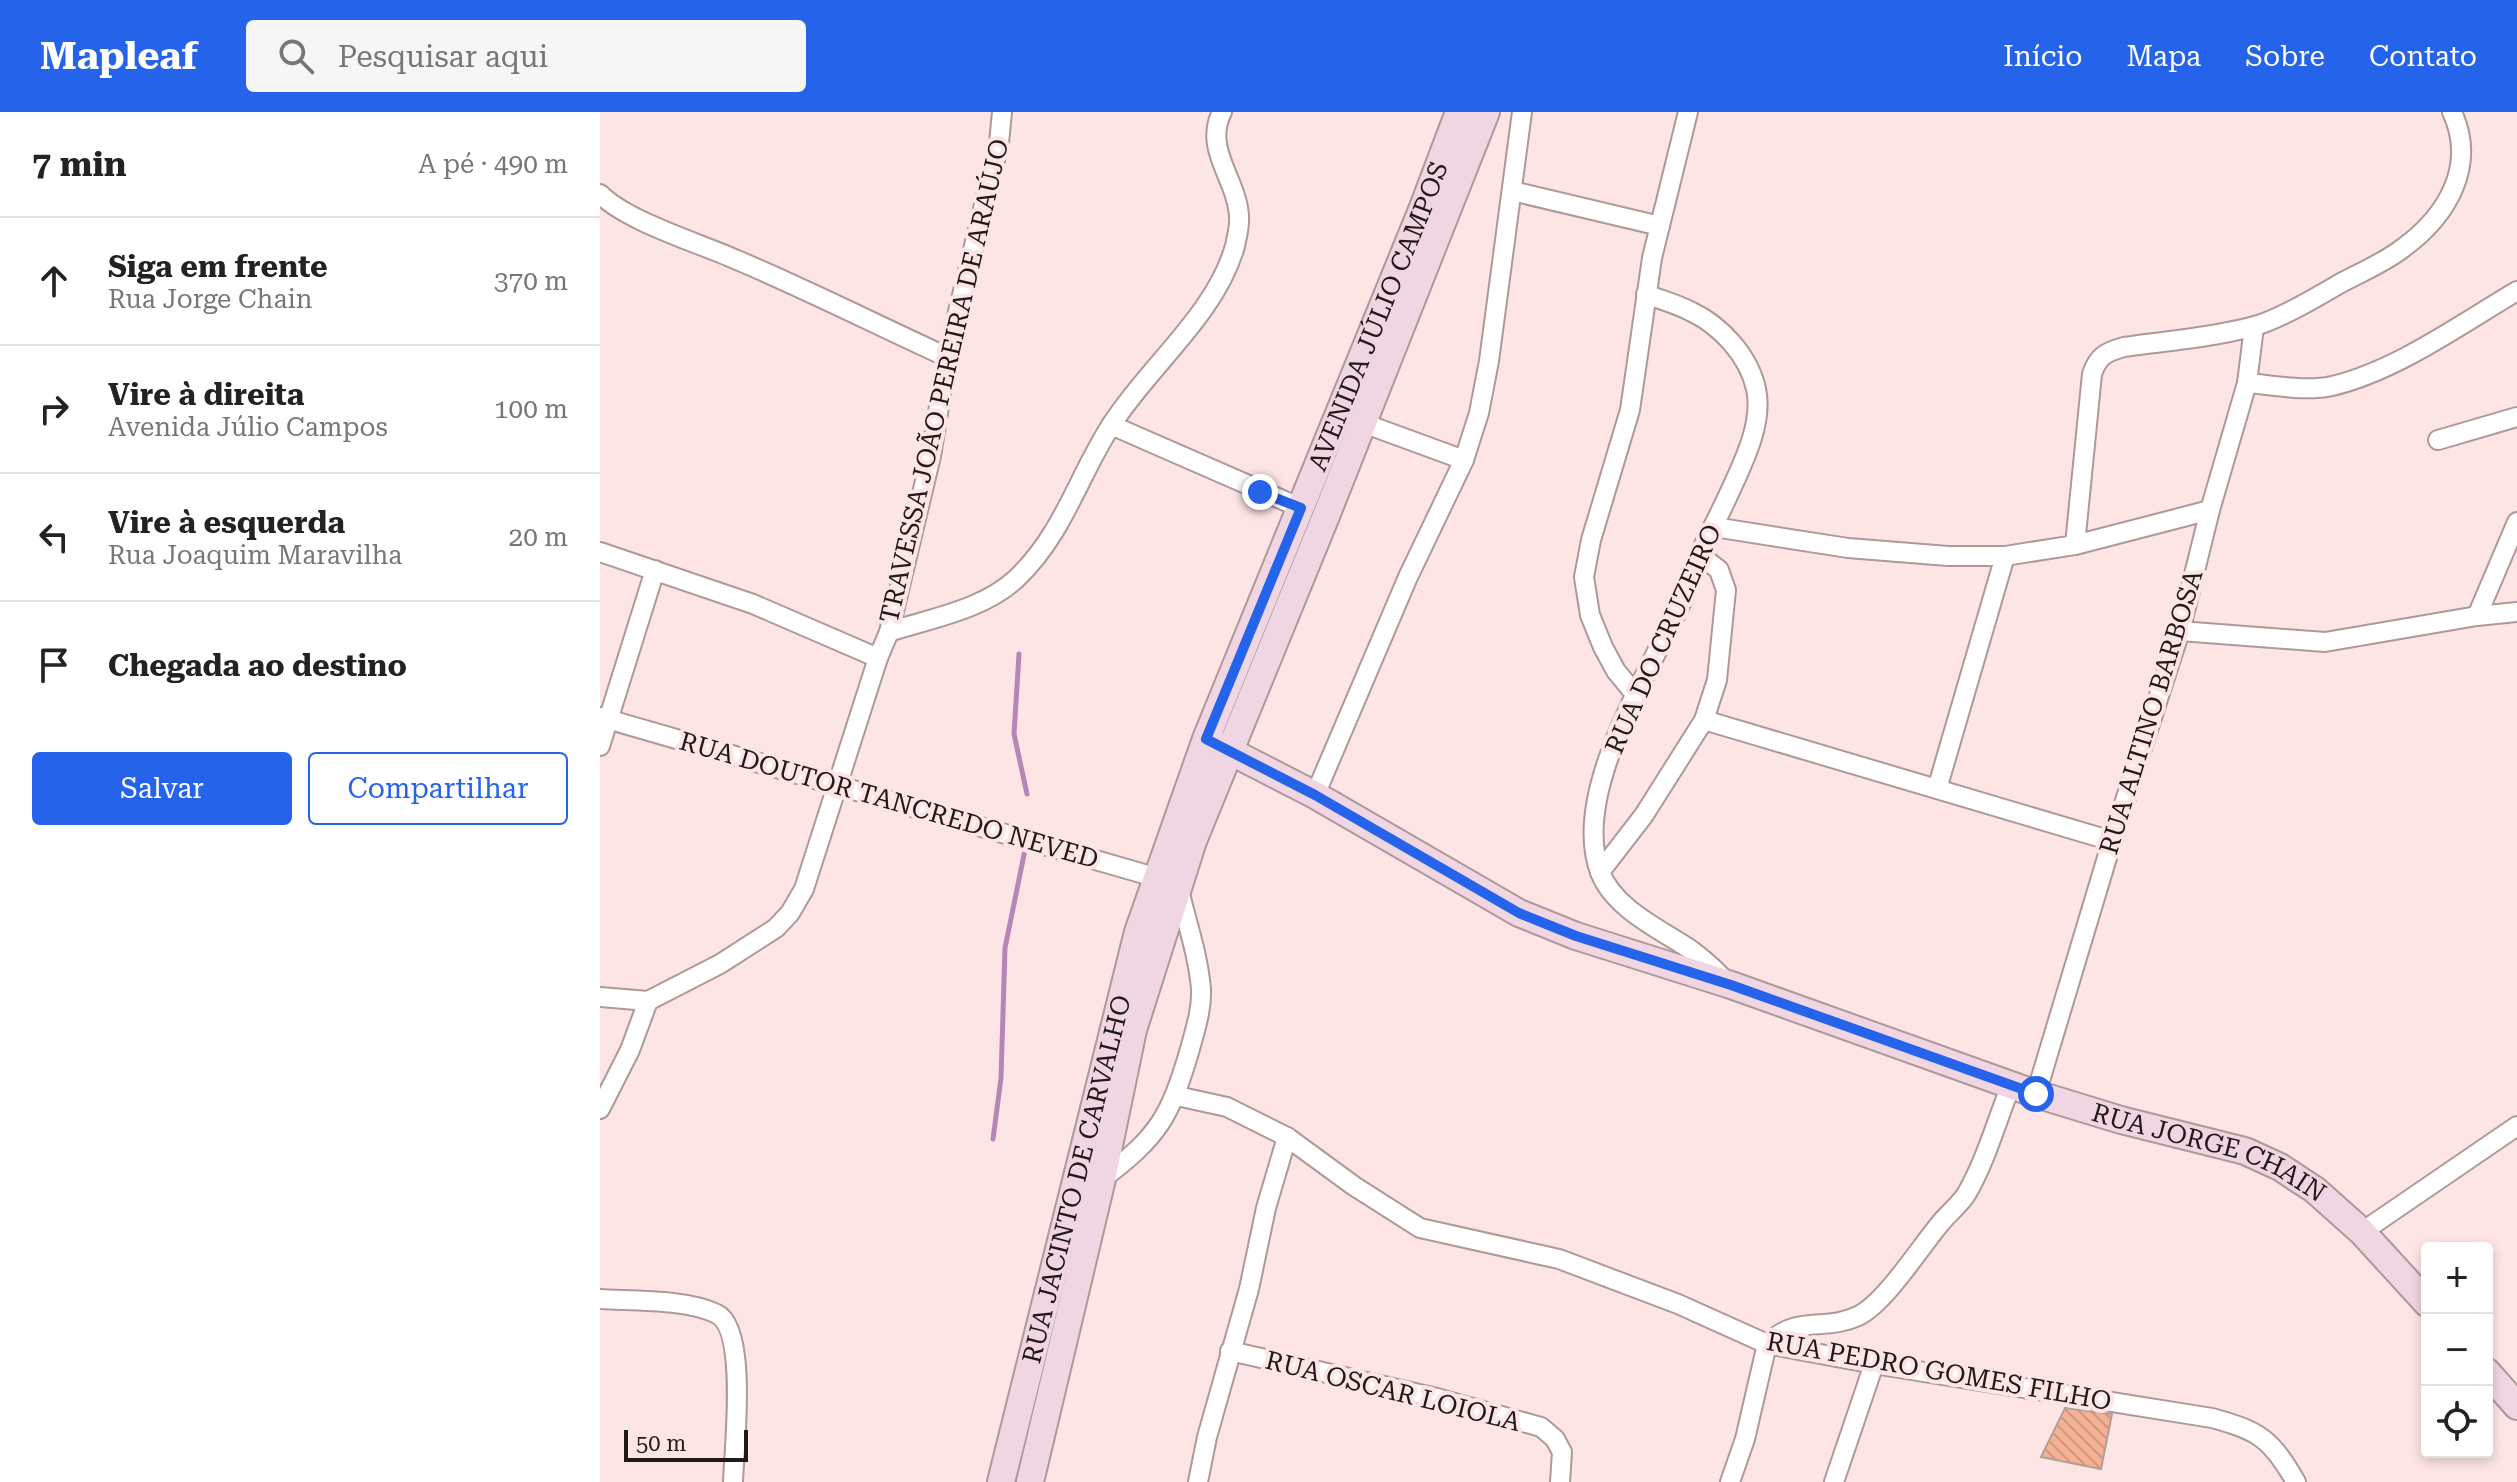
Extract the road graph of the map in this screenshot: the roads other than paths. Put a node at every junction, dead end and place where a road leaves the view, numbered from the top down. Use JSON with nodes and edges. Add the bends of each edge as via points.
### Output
{"nodes":[{"id":1,"x":1002,"y":112,"type":"edge"},
{"id":2,"x":1222,"y":112,"type":"edge"},
{"id":3,"x":1459,"y":112,"type":"edge"},
{"id":4,"x":1486,"y":112,"type":"edge"},
{"id":5,"x":1522,"y":112,"type":"edge"},
{"id":6,"x":1688,"y":112,"type":"edge"},
{"id":7,"x":2452,"y":112,"type":"edge"},
{"id":8,"x":1512,"y":191,"type":"junction"},
{"id":9,"x":600,"y":194,"type":"edge"},
{"id":10,"x":1660,"y":226,"type":"junction"},
{"id":11,"x":2517,"y":291,"type":"edge"},
{"id":12,"x":1646,"y":294,"type":"junction"},
{"id":13,"x":2254,"y":327,"type":"junction"},
{"id":14,"x":947,"y":357,"type":"junction"},
{"id":15,"x":2247,"y":383,"type":"junction"},
{"id":16,"x":2517,"y":417,"type":"edge"},
{"id":17,"x":1363,"y":423,"type":"junction"},
{"id":18,"x":1111,"y":425,"type":"junction"},
{"id":19,"x":2438,"y":440,"type":"dead end"},
{"id":20,"x":1464,"y":460,"type":"junction"},
{"id":21,"x":1301,"y":508,"type":"junction"},
{"id":22,"x":2210,"y":510,"type":"junction"},
{"id":23,"x":2517,"y":522,"type":"edge"},
{"id":24,"x":1714,"y":527,"type":"junction"},
{"id":25,"x":2075,"y":545,"type":"junction"},
{"id":26,"x":600,"y":552,"type":"edge"},
{"id":27,"x":1700,"y":555,"type":"junction"},
{"id":28,"x":2005,"y":556,"type":"junction"},
{"id":29,"x":655,"y":570,"type":"junction"},
{"id":30,"x":2517,"y":612,"type":"edge"},
{"id":31,"x":2477,"y":616,"type":"junction"},
{"id":32,"x":2180,"y":631,"type":"junction"},
{"id":33,"x":889,"y":632,"type":"junction"},
{"id":34,"x":878,"y":658,"type":"junction"},
{"id":35,"x":1240,"y":691,"type":"junction"},
{"id":36,"x":1635,"y":694,"type":"junction"},
{"id":37,"x":604,"y":718,"type":"edge"},
{"id":38,"x":1704,"y":720,"type":"junction"},
{"id":39,"x":1206,"y":739,"type":"junction"},
{"id":40,"x":600,"y":746,"type":"edge"},
{"id":41,"x":1230,"y":751,"type":"junction"},
{"id":42,"x":836,"y":785,"type":"junction"},
{"id":43,"x":1937,"y":789,"type":"junction"},
{"id":44,"x":1315,"y":795,"type":"junction"},
{"id":45,"x":2112,"y":841,"type":"junction"},
{"id":46,"x":1600,"y":872,"type":"junction"},
{"id":47,"x":1168,"y":882,"type":"junction"},
{"id":48,"x":1731,"y":985,"type":"junction"},
{"id":49,"x":600,"y":997,"type":"edge"},
{"id":50,"x":648,"y":1001,"type":"junction"},
{"id":51,"x":1123,"y":1027,"type":"junction"},
{"id":52,"x":2011,"y":1085,"type":"junction"},
{"id":53,"x":2036,"y":1094,"type":"junction"},
{"id":54,"x":1177,"y":1096,"type":"junction"},
{"id":55,"x":600,"y":1109,"type":"edge"},
{"id":56,"x":2517,"y":1126,"type":"edge"},
{"id":57,"x":1287,"y":1137,"type":"junction"},
{"id":58,"x":1102,"y":1179,"type":"junction"},
{"id":59,"x":2362,"y":1232,"type":"junction"},
{"id":60,"x":2421,"y":1296,"type":"edge"},
{"id":61,"x":600,"y":1299,"type":"edge"},
{"id":62,"x":1053,"y":1332,"type":"junction"},
{"id":63,"x":1767,"y":1344,"type":"junction"},
{"id":64,"x":1230,"y":1351,"type":"junction"},
{"id":65,"x":1874,"y":1364,"type":"junction"},
{"id":66,"x":2493,"y":1379,"type":"edge"},
{"id":67,"x":2517,"y":1406,"type":"edge"},
{"id":68,"x":733,"y":1482,"type":"edge"},
{"id":69,"x":1001,"y":1482,"type":"edge"},
{"id":70,"x":1030,"y":1482,"type":"edge"},
{"id":71,"x":1198,"y":1482,"type":"edge"},
{"id":72,"x":1560,"y":1482,"type":"edge"},
{"id":73,"x":1730,"y":1482,"type":"edge"},
{"id":74,"x":1834,"y":1482,"type":"edge"},
{"id":75,"x":2296,"y":1482,"type":"edge"}],
"edges":[{"from":1,"to":14,"type":"street","name":"TRAVESSA JOÃO PEREIRA DE ARAÚJO"},
{"from":2,"to":18,"type":"street","via":[[1215,144],[1239,216],[1236,244],[1208,303]]},
{"from":3,"to":21,"type":"street","name":"AVENIDA JÚLIO CAMPOS"},
{"from":4,"to":17,"type":"street"},
{"from":5,"to":8,"type":"street"},
{"from":6,"to":10,"type":"street"},
{"from":7,"to":13,"type":"street","via":[[2463,154],[2440,214],[2402,249]]},
{"from":8,"to":10,"type":"street"},
{"from":8,"to":20,"type":"street","via":[[1489,361]]},
{"from":9,"to":14,"type":"street","via":[[645,221]]},
{"from":10,"to":12,"type":"street"},
{"from":11,"to":15,"type":"street","via":[[2371,373],[2307,388]]},
{"from":12,"to":24,"type":"street","name":"RUA DO CRUZEIRO","via":[[1693,312],[1727,338],[1747,363],[1756,390],[1758,412],[1744,460]]},
{"from":12,"to":36,"type":"street","via":[[1630,410],[1584,577],[1590,615],[1603,647]]},
{"from":13,"to":15,"type":"street","name":"RUA ALTINO BARBOSA"},
{"from":13,"to":25,"type":"street","via":[[2124,347],[2097,360]]},
{"from":14,"to":33,"type":"street","name":"TRAVESSA JOÃO PEREIRA DE ARAÚJO","via":[[931,456]]},
{"from":15,"to":22,"type":"street","name":"RUA ALTINO BARBOSA"},
{"from":16,"to":19,"type":"street"},
{"from":17,"to":20,"type":"street"},
{"from":17,"to":35,"type":"street"},
{"from":18,"to":21,"type":"street"},
{"from":18,"to":33,"type":"street","via":[[1059,527],[1016,579],[980,603]]},
{"from":20,"to":44,"type":"street"},
{"from":21,"to":35,"type":"street","name":"AVENIDA JÚLIO CAMPOS"},
{"from":22,"to":25,"type":"street"},
{"from":22,"to":32,"type":"street","name":"RUA ALTINO BARBOSA"},
{"from":23,"to":31,"type":"street"},
{"from":24,"to":27,"type":"street","name":"RUA DO CRUZEIRO"},
{"from":24,"to":28,"type":"street","via":[[1848,548]]},
{"from":25,"to":28,"type":"street"},
{"from":26,"to":29,"type":"street"},
{"from":27,"to":36,"type":"street","name":"RUA DO CRUZEIRO"},
{"from":27,"to":38,"type":"street","via":[[1719,570],[1726,590],[1717,680]]},
{"from":28,"to":43,"type":"street"},
{"from":29,"to":34,"type":"street","via":[[753,604]]},
{"from":29,"to":37,"type":"street"},
{"from":30,"to":31,"type":"street"},
{"from":31,"to":32,"type":"street","via":[[2325,642]]},
{"from":32,"to":45,"type":"street","name":"RUA ALTINO BARBOSA"},
{"from":33,"to":34,"type":"street","name":"TRAVESSA JOÃO PEREIRA DE ARAÚJO"},
{"from":34,"to":42,"type":"street","name":"TRAVESSA JOÃO PEREIRA DE ARAÚJO"},
{"from":35,"to":39,"type":"street","name":"AVENIDA JÚLIO CAMPOS"},
{"from":35,"to":41,"type":"street"},
{"from":36,"to":46,"type":"street","name":"RUA DO CRUZEIRO","via":[[1609,757],[1593,816]]},
{"from":37,"to":40,"type":"street"},
{"from":37,"to":42,"type":"street","name":"RUA DOUTOR TANCREDO NEVED"},
{"from":38,"to":43,"type":"street"},
{"from":38,"to":46,"type":"street","via":[[1644,815]]},
{"from":39,"to":41,"type":"street","name":"RUA JORGE CHAIN"},
{"from":39,"to":47,"type":"street","name":"AVENIDA JÚLIO CAMPOS"},
{"from":41,"to":44,"type":"street","name":"RUA JORGE CHAIN"},
{"from":41,"to":47,"type":"street"},
{"from":42,"to":47,"type":"street","name":"RUA DOUTOR TANCREDO NEVED"},
{"from":42,"to":50,"type":"street","name":"TRAVESSA JOÃO PEREIRA DE ARAÚJO","via":[[804,889],[790,913],[758,942]]},
{"from":43,"to":45,"type":"street"},
{"from":44,"to":48,"type":"street","name":"RUA JORGE CHAIN","via":[[1519,913]]},
{"from":45,"to":53,"type":"street","name":"RUA ALTINO BARBOSA"},
{"from":46,"to":48,"type":"street","name":"RUA DO CRUZEIRO","via":[[1631,909]]},
{"from":47,"to":51,"type":"street","name":"RUA JACINTO DE CARVALHO","via":[[1138,932]]},
{"from":47,"to":54,"type":"street","via":[[1198,965],[1201,993]]},
{"from":48,"to":52,"type":"street","name":"RUA JORGE CHAIN"},
{"from":49,"to":50,"type":"street"},
{"from":50,"to":55,"type":"street"},
{"from":51,"to":58,"type":"street"},
{"from":51,"to":62,"type":"street","name":"RUA JACINTO DE CARVALHO"},
{"from":52,"to":53,"type":"street","name":"RUA JORGE CHAIN"},
{"from":52,"to":63,"type":"street","via":[[1966,1196],[1876,1304],[1839,1322],[1793,1326]]},
{"from":53,"to":59,"type":"street","name":"RUA JORGE CHAIN","via":[[2245,1151],[2315,1190]]},
{"from":54,"to":57,"type":"street","name":"RUA PEDRO GOMES FILHO","via":[[1227,1107]]},
{"from":54,"to":58,"type":"street","via":[[1158,1129]]},
{"from":56,"to":59,"type":"street"},
{"from":57,"to":63,"type":"street","name":"RUA PEDRO GOMES FILHO","via":[[1420,1228],[1559,1259]]},
{"from":57,"to":64,"type":"street"},
{"from":58,"to":62,"type":"street"},
{"from":59,"to":60,"type":"street","name":"RUA JORGE CHAIN"},
{"from":61,"to":68,"type":"street","via":[[697,1307],[721,1315],[732,1330],[737,1355]]},
{"from":62,"to":69,"type":"street","name":"RUA JACINTO DE CARVALHO"},
{"from":62,"to":70,"type":"street"},
{"from":63,"to":65,"type":"street","name":"RUA PEDRO GOMES FILHO"},
{"from":63,"to":73,"type":"street"},
{"from":64,"to":71,"type":"street"},
{"from":64,"to":72,"type":"street","name":"RUA OSCAR LOIOLA","via":[[1541,1427],[1562,1452]]},
{"from":65,"to":74,"type":"street"},
{"from":65,"to":75,"type":"street","name":"RUA PEDRO GOMES FILHO","via":[[2248,1427],[2272,1444]]},
{"from":66,"to":67,"type":"street"}]}
